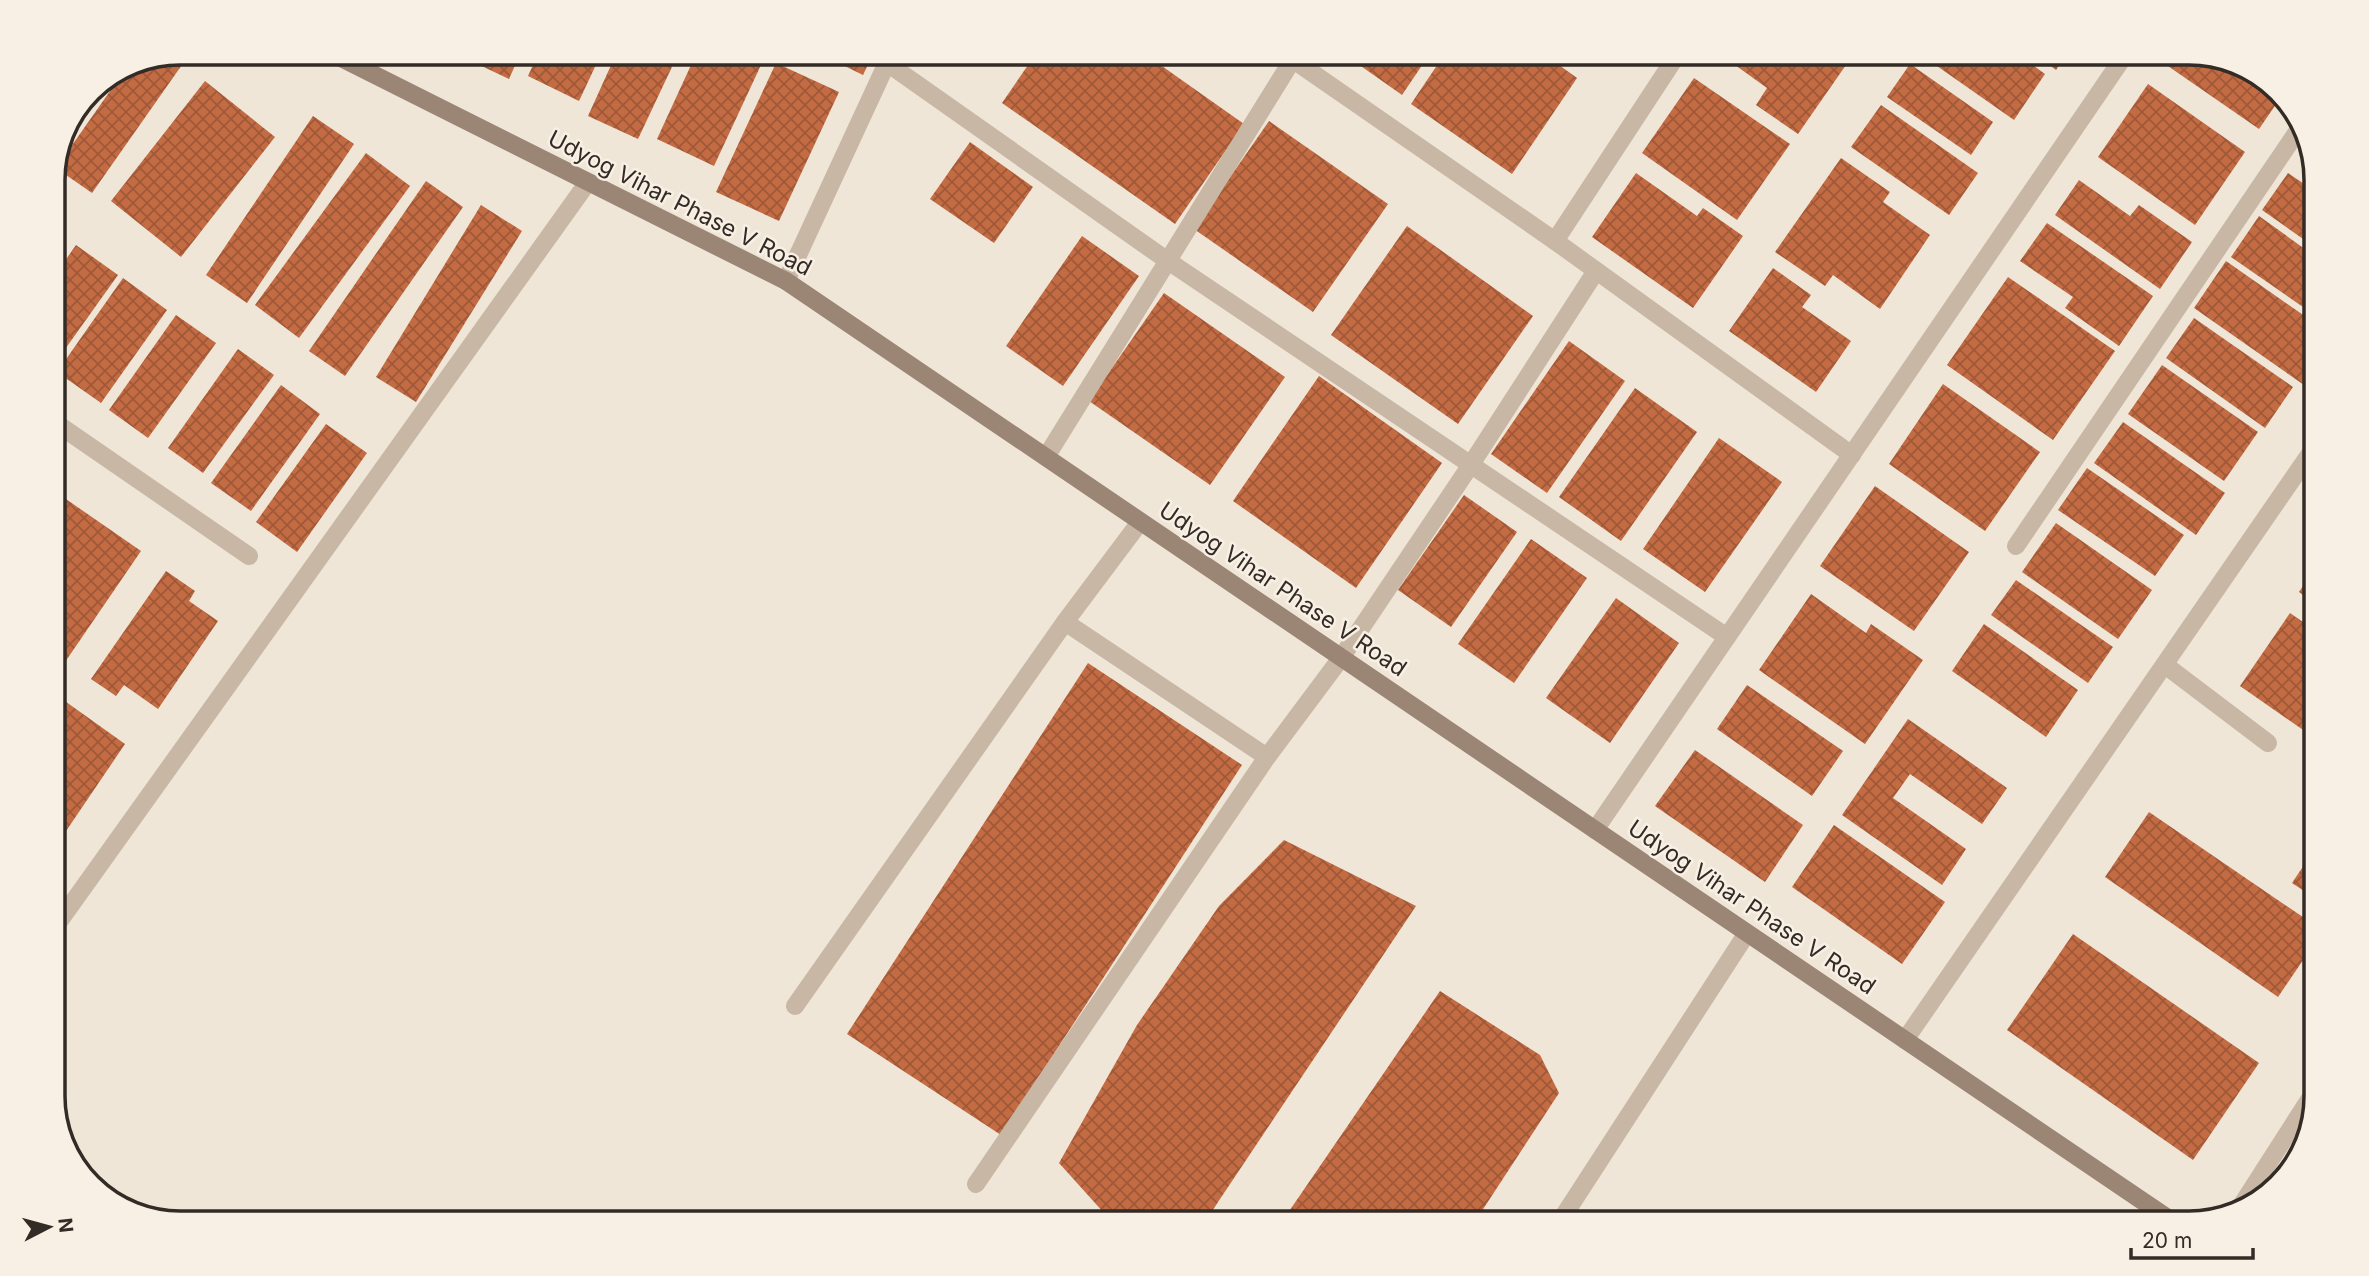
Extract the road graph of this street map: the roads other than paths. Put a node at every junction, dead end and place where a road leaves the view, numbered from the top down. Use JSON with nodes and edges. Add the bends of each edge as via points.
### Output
{"nodes":[{"id":1,"x":355,"y":65,"type":"edge"},
{"id":2,"x":887,"y":65,"type":"edge"},
{"id":3,"x":900,"y":65,"type":"edge"},
{"id":4,"x":1282,"y":65,"type":"edge"},
{"id":5,"x":1300,"y":65,"type":"edge"},
{"id":6,"x":1670,"y":65,"type":"edge"},
{"id":7,"x":2118,"y":65,"type":"edge"},
{"id":8,"x":2295,"y":135,"type":"edge"},
{"id":9,"x":588,"y":182,"type":"junction"},
{"id":10,"x":1555,"y":241,"type":"junction"},
{"id":11,"x":1168,"y":261,"type":"junction"},
{"id":12,"x":1596,"y":271,"type":"junction"},
{"id":13,"x":786,"y":281,"type":"junction"},
{"id":14,"x":65,"y":429,"type":"edge"},
{"id":15,"x":1852,"y":455,"type":"junction"},
{"id":16,"x":1046,"y":457,"type":"junction"},
{"id":17,"x":2304,"y":462,"type":"edge"},
{"id":18,"x":1470,"y":466,"type":"junction"},
{"id":19,"x":1140,"y":522,"type":"junction"},
{"id":20,"x":2016,"y":546,"type":"dead end"},
{"id":21,"x":249,"y":556,"type":"dead end"},
{"id":22,"x":1065,"y":622,"type":"junction"},
{"id":23,"x":1727,"y":637,"type":"junction"},
{"id":24,"x":1341,"y":658,"type":"junction"},
{"id":25,"x":2165,"y":665,"type":"junction"},
{"id":26,"x":2268,"y":743,"type":"dead end"},
{"id":27,"x":1268,"y":757,"type":"junction"},
{"id":28,"x":1595,"y":830,"type":"junction"},
{"id":29,"x":65,"y":913,"type":"edge"},
{"id":30,"x":1747,"y":933,"type":"junction"},
{"id":31,"x":795,"y":1006,"type":"dead end"},
{"id":32,"x":1905,"y":1040,"type":"junction"},
{"id":33,"x":2303,"y":1109,"type":"edge"},
{"id":34,"x":976,"y":1184,"type":"dead end"},
{"id":35,"x":2247,"y":1195,"type":"edge"},
{"id":36,"x":1567,"y":1211,"type":"edge"},
{"id":37,"x":2157,"y":1211,"type":"edge"}],
"edges":[{"from":1,"to":9,"type":"street","name":"Udyog Vihar Phase V Road"},
{"from":2,"to":13,"type":"street"},
{"from":3,"to":11,"type":"street"},
{"from":4,"to":11,"type":"street"},
{"from":5,"to":10,"type":"street"},
{"from":6,"to":10,"type":"street"},
{"from":7,"to":15,"type":"street"},
{"from":8,"to":20,"type":"street"},
{"from":9,"to":13,"type":"street","name":"Udyog Vihar Phase V Road"},
{"from":9,"to":29,"type":"street"},
{"from":10,"to":12,"type":"street"},
{"from":11,"to":16,"type":"street"},
{"from":11,"to":18,"type":"street"},
{"from":12,"to":15,"type":"street"},
{"from":12,"to":18,"type":"street"},
{"from":13,"to":16,"type":"street","name":"Udyog Vihar Phase V Road"},
{"from":14,"to":21,"type":"street"},
{"from":15,"to":23,"type":"street"},
{"from":16,"to":19,"type":"street","name":"Udyog Vihar Phase V Road"},
{"from":17,"to":25,"type":"street"},
{"from":18,"to":23,"type":"street"},
{"from":18,"to":24,"type":"street"},
{"from":19,"to":22,"type":"street"},
{"from":19,"to":24,"type":"street","name":"Udyog Vihar Phase V Road"},
{"from":22,"to":27,"type":"street"},
{"from":22,"to":31,"type":"street"},
{"from":23,"to":28,"type":"street"},
{"from":24,"to":27,"type":"street"},
{"from":24,"to":28,"type":"street","name":"Udyog Vihar Phase V Road"},
{"from":25,"to":26,"type":"street"},
{"from":25,"to":32,"type":"street"},
{"from":27,"to":34,"type":"street"},
{"from":28,"to":30,"type":"street","name":"Udyog Vihar Phase V Road"},
{"from":30,"to":32,"type":"street","name":"Udyog Vihar Phase V Road"},
{"from":30,"to":36,"type":"street"},
{"from":32,"to":37,"type":"street","name":"Udyog Vihar Phase V Road"},
{"from":33,"to":35,"type":"street"}]}
